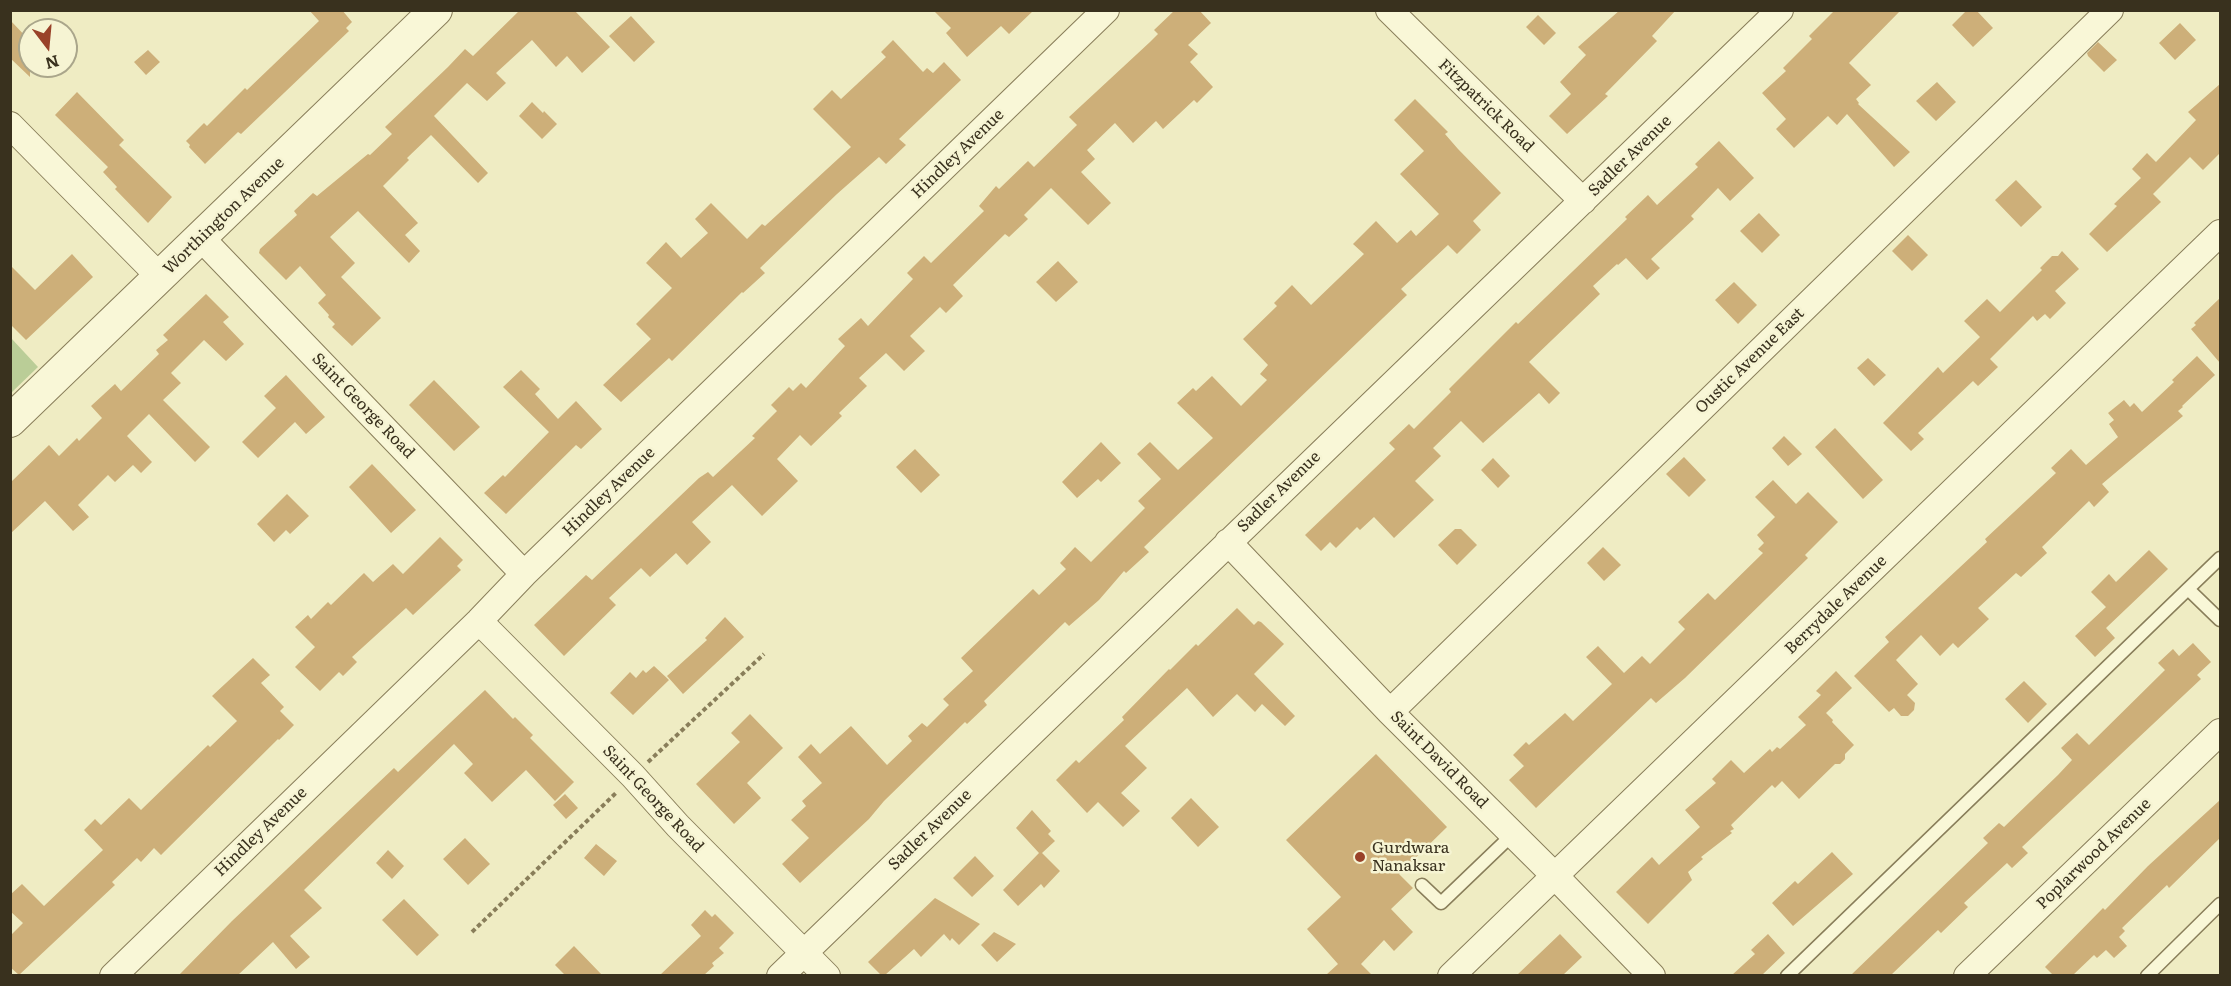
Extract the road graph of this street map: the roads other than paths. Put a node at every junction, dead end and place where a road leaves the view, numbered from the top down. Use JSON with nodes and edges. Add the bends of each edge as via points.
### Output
{"nodes":[{"id":1,"x":436,"y":10,"type":"edge"},
{"id":2,"x":1106,"y":10,"type":"edge"},
{"id":3,"x":1389,"y":10,"type":"edge"},
{"id":4,"x":1780,"y":10,"type":"edge"},
{"id":5,"x":2110,"y":10,"type":"edge"},
{"id":6,"x":10,"y":125,"type":"edge"},
{"id":7,"x":1583,"y":201,"type":"junction"},
{"id":8,"x":2220,"y":233,"type":"edge"},
{"id":9,"x":201,"y":238,"type":"junction"},
{"id":10,"x":160,"y":277,"type":"junction"},
{"id":11,"x":10,"y":421,"type":"edge"},
{"id":12,"x":1228,"y":542,"type":"junction"},
{"id":13,"x":2220,"y":558,"type":"edge"},
{"id":14,"x":524,"y":574,"type":"junction"},
{"id":15,"x":2188,"y":589,"type":"junction"},
{"id":16,"x":2220,"y":620,"type":"edge"},
{"id":17,"x":479,"y":621,"type":"junction"},
{"id":18,"x":1390,"y":712,"type":"junction"},
{"id":19,"x":2220,"y":732,"type":"edge"},
{"id":20,"x":1513,"y":834,"type":"junction"},
{"id":21,"x":1555,"y":876,"type":"junction"},
{"id":22,"x":1422,"y":885,"type":"dead end"},
{"id":23,"x":2220,"y":904,"type":"edge"},
{"id":24,"x":803,"y":953,"type":"junction"},
{"id":25,"x":113,"y":975,"type":"edge"},
{"id":26,"x":780,"y":975,"type":"edge"},
{"id":27,"x":827,"y":975,"type":"edge"},
{"id":28,"x":1451,"y":975,"type":"edge"},
{"id":29,"x":1652,"y":975,"type":"edge"},
{"id":30,"x":1787,"y":975,"type":"edge"},
{"id":31,"x":1967,"y":975,"type":"edge"},
{"id":32,"x":2147,"y":975,"type":"edge"}],
"edges":[{"from":1,"to":9,"type":"street","name":"Worthington Avenue"},
{"from":2,"to":14,"type":"street","name":"Hindley Avenue"},
{"from":3,"to":7,"type":"street","name":"Fitzpatrick Road"},
{"from":4,"to":7,"type":"street","name":"Sadler Avenue"},
{"from":5,"to":18,"type":"street","name":"Oustic Avenue East"},
{"from":6,"to":10,"type":"street"},
{"from":7,"to":12,"type":"street","name":"Sadler Avenue"},
{"from":8,"to":21,"type":"street","name":"Berrydale Avenue"},
{"from":9,"to":10,"type":"street","name":"Worthington Avenue"},
{"from":9,"to":14,"type":"street","name":"Saint George Road"},
{"from":10,"to":11,"type":"street","name":"Worthington Avenue"},
{"from":12,"to":18,"type":"street","name":"Saint David Road"},
{"from":12,"to":24,"type":"street","name":"Sadler Avenue"},
{"from":13,"to":15,"type":"lane"},
{"from":14,"to":17,"type":"street","name":"Hindley Avenue"},
{"from":15,"to":16,"type":"lane"},
{"from":15,"to":30,"type":"lane"},
{"from":17,"to":24,"type":"street","name":"Saint George Road"},
{"from":17,"to":25,"type":"street","name":"Hindley Avenue"},
{"from":18,"to":20,"type":"street","name":"Saint David Road"},
{"from":19,"to":31,"type":"street","name":"Poplarwood Avenue"},
{"from":20,"to":21,"type":"street","name":"Saint David Road"},
{"from":20,"to":22,"type":"lane","via":[[1441,903]]},
{"from":21,"to":28,"type":"street","name":"Berrydale Avenue"},
{"from":21,"to":29,"type":"street","name":"Saint David Road"},
{"from":23,"to":32,"type":"lane"},
{"from":24,"to":26,"type":"street","name":"Sadler Avenue"},
{"from":24,"to":27,"type":"street","name":"Saint George Road"}]}
